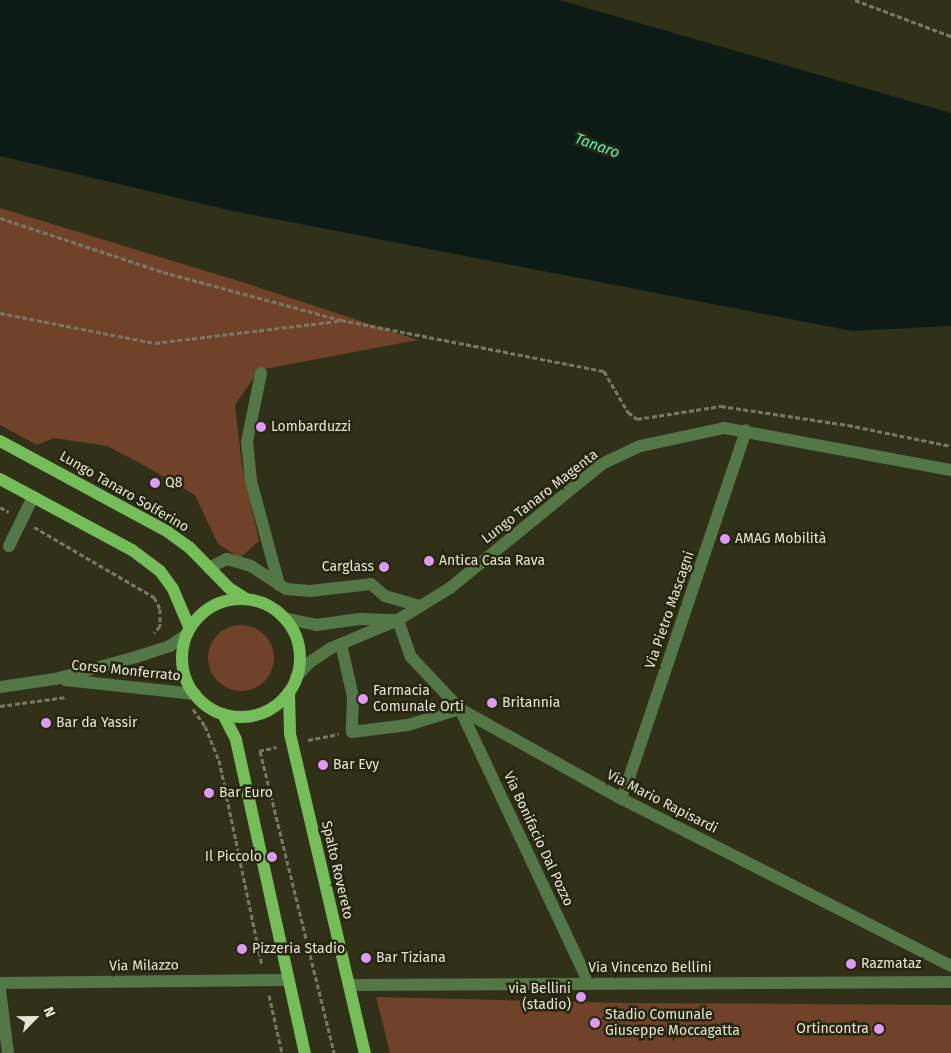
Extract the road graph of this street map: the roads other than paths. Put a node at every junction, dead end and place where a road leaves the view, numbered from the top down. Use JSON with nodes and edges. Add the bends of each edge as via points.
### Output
{"nodes":[{"id":1,"x":261,"y":373,"type":"dead end"},
{"id":2,"x":746,"y":430,"type":"junction"},
{"id":3,"x":0,"y":441,"type":"edge"},
{"id":4,"x":951,"y":470,"type":"edge"},
{"id":5,"x":0,"y":479,"type":"edge"},
{"id":6,"x":33,"y":497,"type":"junction"},
{"id":7,"x":9,"y":546,"type":"dead end"},
{"id":8,"x":209,"y":568,"type":"junction"},
{"id":9,"x":279,"y":584,"type":"junction"},
{"id":10,"x":248,"y":600,"type":"junction"},
{"id":11,"x":420,"y":606,"type":"junction"},
{"id":12,"x":284,"y":618,"type":"junction"},
{"id":13,"x":398,"y":620,"type":"junction"},
{"id":14,"x":189,"y":631,"type":"junction"},
{"id":15,"x":341,"y":644,"type":"junction"},
{"id":16,"x":296,"y":677,"type":"junction"},
{"id":17,"x":55,"y":679,"type":"junction"},
{"id":18,"x":0,"y":687,"type":"edge"},
{"id":19,"x":289,"y":692,"type":"junction"},
{"id":20,"x":191,"y":699,"type":"junction"},
{"id":21,"x":460,"y":708,"type":"junction"},
{"id":22,"x":223,"y":714,"type":"junction"},
{"id":23,"x":622,"y":799,"type":"junction"},
{"id":24,"x":951,"y":966,"type":"edge"},
{"id":25,"x":288,"y":980,"type":"junction"},
{"id":26,"x":951,"y":982,"type":"edge"},
{"id":27,"x":0,"y":983,"type":"edge"},
{"id":28,"x":589,"y":983,"type":"junction"},
{"id":29,"x":349,"y":985,"type":"junction"},
{"id":30,"x":0,"y":990,"type":"edge"},
{"id":31,"x":8,"y":1053,"type":"edge"},
{"id":32,"x":305,"y":1053,"type":"edge"},
{"id":33,"x":365,"y":1053,"type":"edge"}],
"edges":[{"from":1,"to":9,"type":"street","via":[[247,442],[251,481]]},
{"from":2,"to":4,"type":"street","name":"Lungo Tanaro Magenta"},
{"from":2,"to":11,"type":"street","name":"Lungo Tanaro Magenta","via":[[724,428],[640,446],[602,464],[450,588]]},
{"from":2,"to":23,"type":"street","name":"Via Pietro Mascagni"},
{"from":3,"to":8,"type":"main road","name":"Lungo Tanaro Solferino","via":[[168,532]]},
{"from":5,"to":6,"type":"main road"},
{"from":6,"to":7,"type":"street"},
{"from":6,"to":14,"type":"main road","via":[[132,550],[160,571],[173,589]]},
{"from":8,"to":9,"type":"street","via":[[226,559],[251,566]]},
{"from":8,"to":10,"type":"main road","name":"Lungo Tanaro Solferino","via":[[229,588]]},
{"from":9,"to":11,"type":"street","via":[[286,589],[310,590],[371,584],[385,596]]},
{"from":10,"to":12,"type":"main road","via":[[265,604]]},
{"from":10,"to":14,"type":"main road","via":[[231,600],[215,606],[201,615]]},
{"from":11,"to":13,"type":"street","name":"Lungo Tanaro Magenta"},
{"from":12,"to":13,"type":"street","via":[[316,625],[360,619]]},
{"from":12,"to":16,"type":"main road","via":[[298,643],[300,660]]},
{"from":13,"to":15,"type":"street","name":"Lungo Tanaro Magenta"},
{"from":13,"to":21,"type":"street","name":"Via Mario Rapisardi","via":[[411,657]]},
{"from":14,"to":17,"type":"street","name":"Corso Monferrato","via":[[170,646]]},
{"from":14,"to":20,"type":"main road","via":[[182,662]]},
{"from":15,"to":16,"type":"street","name":"Lungo Tanaro Magenta","via":[[316,657]]},
{"from":15,"to":21,"type":"street","via":[[353,697],[352,732],[408,725]]},
{"from":16,"to":19,"type":"main road"},
{"from":17,"to":18,"type":"street","name":"Corso Monferrato"},
{"from":17,"to":20,"type":"street","name":"Corso Monferrato"},
{"from":19,"to":22,"type":"main road","via":[[272,708],[257,715],[239,717]]},
{"from":19,"to":29,"type":"main road","name":"Spalto Rovereto","via":[[292,744]]},
{"from":20,"to":22,"type":"main road"},
{"from":21,"to":23,"type":"street","name":"Via Mario Rapisardi"},
{"from":21,"to":28,"type":"street","name":"Via Bonifacio Dal Pozzo"},
{"from":22,"to":25,"type":"main road","via":[[239,756]]},
{"from":23,"to":24,"type":"street","name":"Via Mario Rapisardi"},
{"from":25,"to":27,"type":"street","name":"Via Milazzo"},
{"from":25,"to":32,"type":"main road"},
{"from":26,"to":28,"type":"street","name":"Via Vincenzo Bellini"},
{"from":28,"to":29,"type":"street","name":"Via Vincenzo Bellini"},
{"from":29,"to":33,"type":"main road","name":"Spalto Rovereto"},
{"from":30,"to":31,"type":"street"}]}
